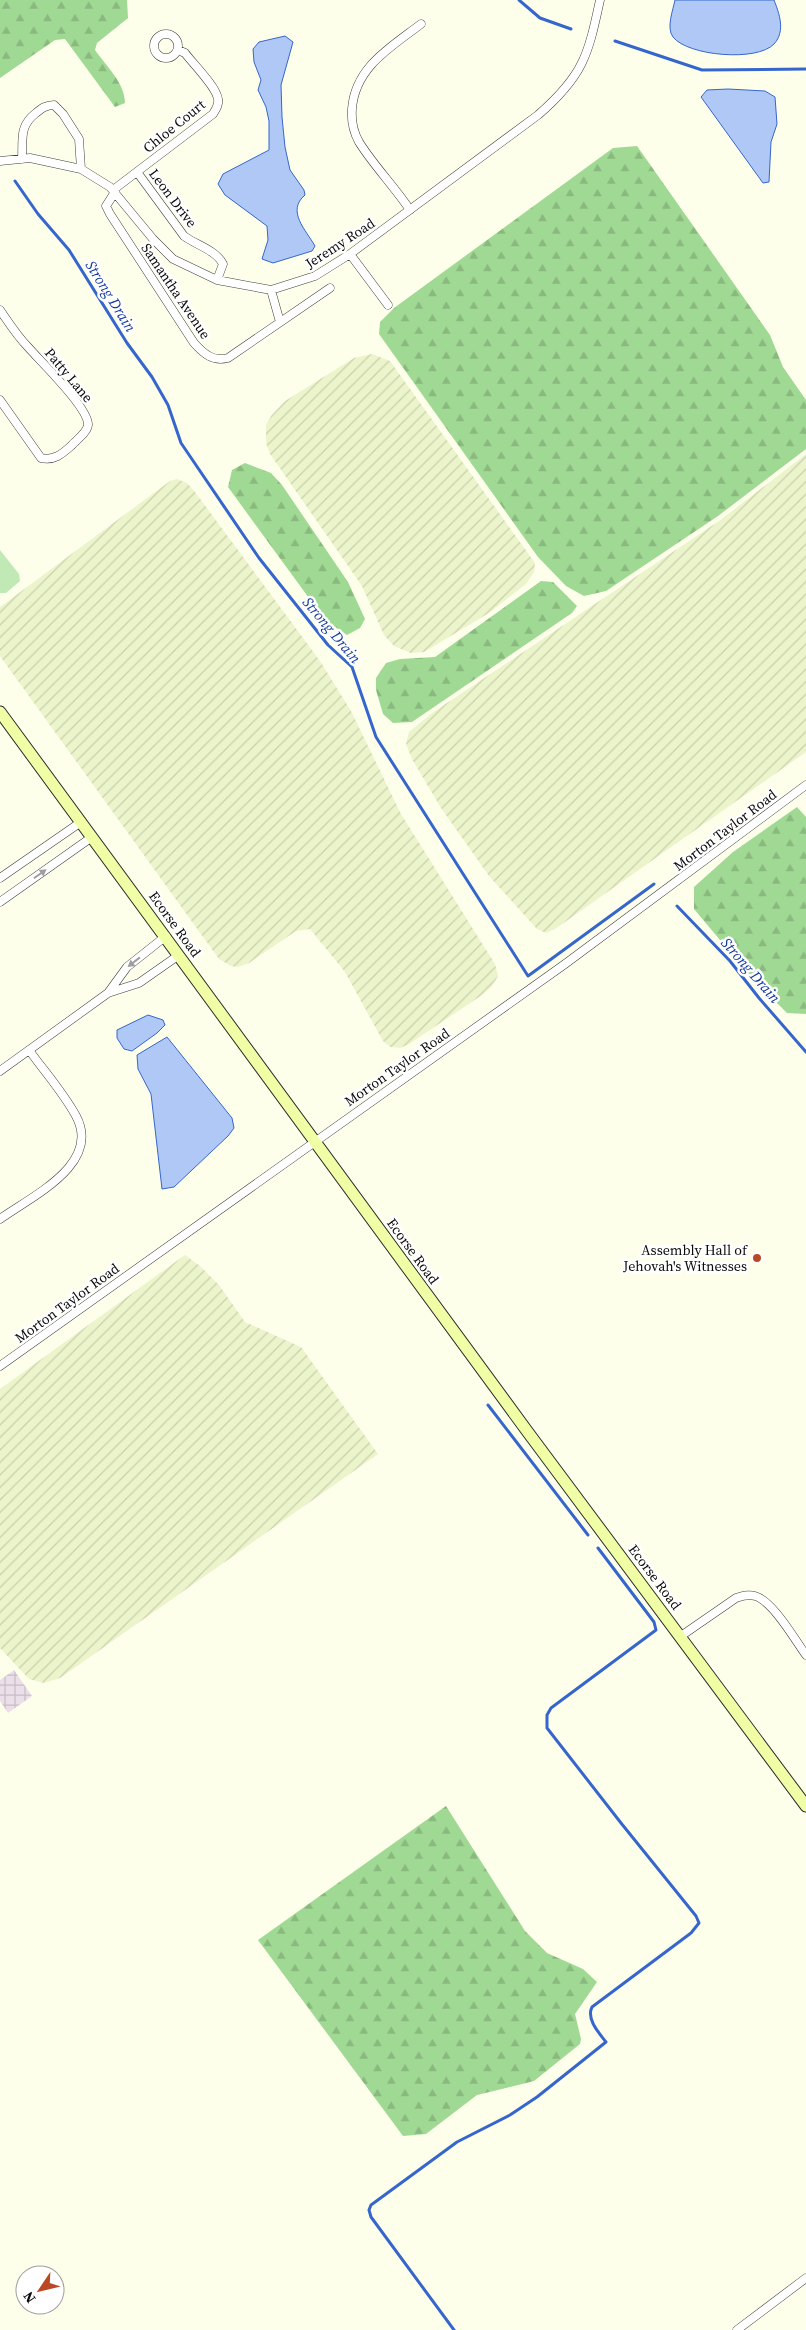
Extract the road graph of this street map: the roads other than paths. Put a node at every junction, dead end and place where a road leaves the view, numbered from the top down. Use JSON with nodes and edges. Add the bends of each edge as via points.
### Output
{"nodes":[{"id":1,"x":600,"y":0,"type":"edge"},
{"id":2,"x":421,"y":24,"type":"dead end"},
{"id":3,"x":178,"y":50,"type":"dead end"},
{"id":4,"x":22,"y":159,"type":"junction"},
{"id":5,"x":0,"y":161,"type":"edge"},
{"id":6,"x":81,"y":169,"type":"junction"},
{"id":7,"x":137,"y":172,"type":"junction"},
{"id":8,"x":114,"y":191,"type":"junction"},
{"id":9,"x":410,"y":210,"type":"junction"},
{"id":10,"x":350,"y":254,"type":"junction"},
{"id":11,"x":217,"y":280,"type":"junction"},
{"id":12,"x":330,"y":288,"type":"dead end"},
{"id":13,"x":271,"y":290,"type":"junction"},
{"id":14,"x":388,"y":305,"type":"dead end"},
{"id":15,"x":0,"y":310,"type":"edge"},
{"id":16,"x":280,"y":322,"type":"junction"},
{"id":17,"x":0,"y":400,"type":"edge"},
{"id":18,"x":0,"y":712,"type":"edge"},
{"id":19,"x":806,"y":785,"type":"edge"},
{"id":20,"x":80,"y":822,"type":"junction"},
{"id":21,"x":92,"y":837,"type":"junction"},
{"id":22,"x":0,"y":878,"type":"edge"},
{"id":23,"x":0,"y":902,"type":"edge"},
{"id":24,"x":166,"y":936,"type":"junction"},
{"id":25,"x":179,"y":955,"type":"junction"},
{"id":26,"x":108,"y":994,"type":"junction"},
{"id":27,"x":29,"y":1050,"type":"junction"},
{"id":28,"x":0,"y":1071,"type":"edge"},
{"id":29,"x":314,"y":1141,"type":"junction"},
{"id":30,"x":0,"y":1218,"type":"edge"},
{"id":31,"x":0,"y":1366,"type":"edge"},
{"id":32,"x":681,"y":1636,"type":"junction"},
{"id":33,"x":806,"y":1655,"type":"edge"},
{"id":34,"x":806,"y":1806,"type":"edge"},
{"id":35,"x":806,"y":2278,"type":"edge"},
{"id":36,"x":737,"y":2330,"type":"edge"}],
"edges":[{"from":1,"to":9,"type":"street","name":"Jeremy Road","via":[[588,50],[561,95]]},
{"from":2,"to":9,"type":"street","via":[[364,71],[353,96],[351,116],[352,128],[360,143]]},
{"from":3,"to":7,"type":"street","name":"Chloe Court","via":[[185,53],[215,92],[217,107],[213,114]]},
{"from":4,"to":5,"type":"street","name":"Jeremy Road"},
{"from":4,"to":6,"type":"street","name":"Jeremy Road","via":[[43,160]]},
{"from":4,"to":6,"type":"street","via":[[27,119],[45,106],[54,106],[79,139]]},
{"from":6,"to":8,"type":"street","name":"Jeremy Road"},
{"from":7,"to":8,"type":"street","name":"Chloe Court"},
{"from":7,"to":11,"type":"street","name":"Leon Drive","via":[[184,236],[220,257],[223,264]]},
{"from":8,"to":11,"type":"street","name":"Jeremy Road","via":[[172,259]]},
{"from":8,"to":16,"type":"street","name":"Samantha Avenue","via":[[106,206],[110,214],[194,344],[203,352],[220,360],[228,358]]},
{"from":9,"to":10,"type":"street","name":"Jeremy Road"},
{"from":10,"to":13,"type":"street","name":"Jeremy Road","via":[[315,276]]},
{"from":10,"to":14,"type":"street"},
{"from":11,"to":13,"type":"street","name":"Jeremy Road"},
{"from":12,"to":16,"type":"street","name":"Samantha Avenue"},
{"from":13,"to":16,"type":"street"},
{"from":15,"to":17,"type":"street","name":"Patty Lane","via":[[85,415],[88,425],[63,453],[50,460],[41,458]]},
{"from":18,"to":20,"type":"main road","name":"Ecorse Road"},
{"from":19,"to":29,"type":"street","name":"Morton Taylor Road","via":[[565,964]]},
{"from":20,"to":21,"type":"main road","name":"Ecorse Road"},
{"from":20,"to":22,"type":"street"},
{"from":23,"to":21,"type":"street","one_way":true},
{"from":21,"to":24,"type":"main road","name":"Ecorse Road"},
{"from":24,"to":25,"type":"main road","name":"Ecorse Road"},
{"from":24,"to":26,"type":"street","one_way":true,"via":[[126,967]]},
{"from":25,"to":26,"type":"street","via":[[139,983]]},
{"from":25,"to":29,"type":"main road","name":"Ecorse Road"},
{"from":26,"to":27,"type":"street"},
{"from":27,"to":28,"type":"street"},
{"from":27,"to":30,"type":"street","via":[[75,1115],[81,1142],[70,1168]]},
{"from":29,"to":31,"type":"street","name":"Morton Taylor Road"},
{"from":29,"to":32,"type":"main road","name":"Ecorse Road"},
{"from":32,"to":33,"type":"street","via":[[736,1598],[755,1596],[770,1606]]},
{"from":32,"to":34,"type":"main road","name":"Ecorse Road"},
{"from":35,"to":36,"type":"street"}]}
